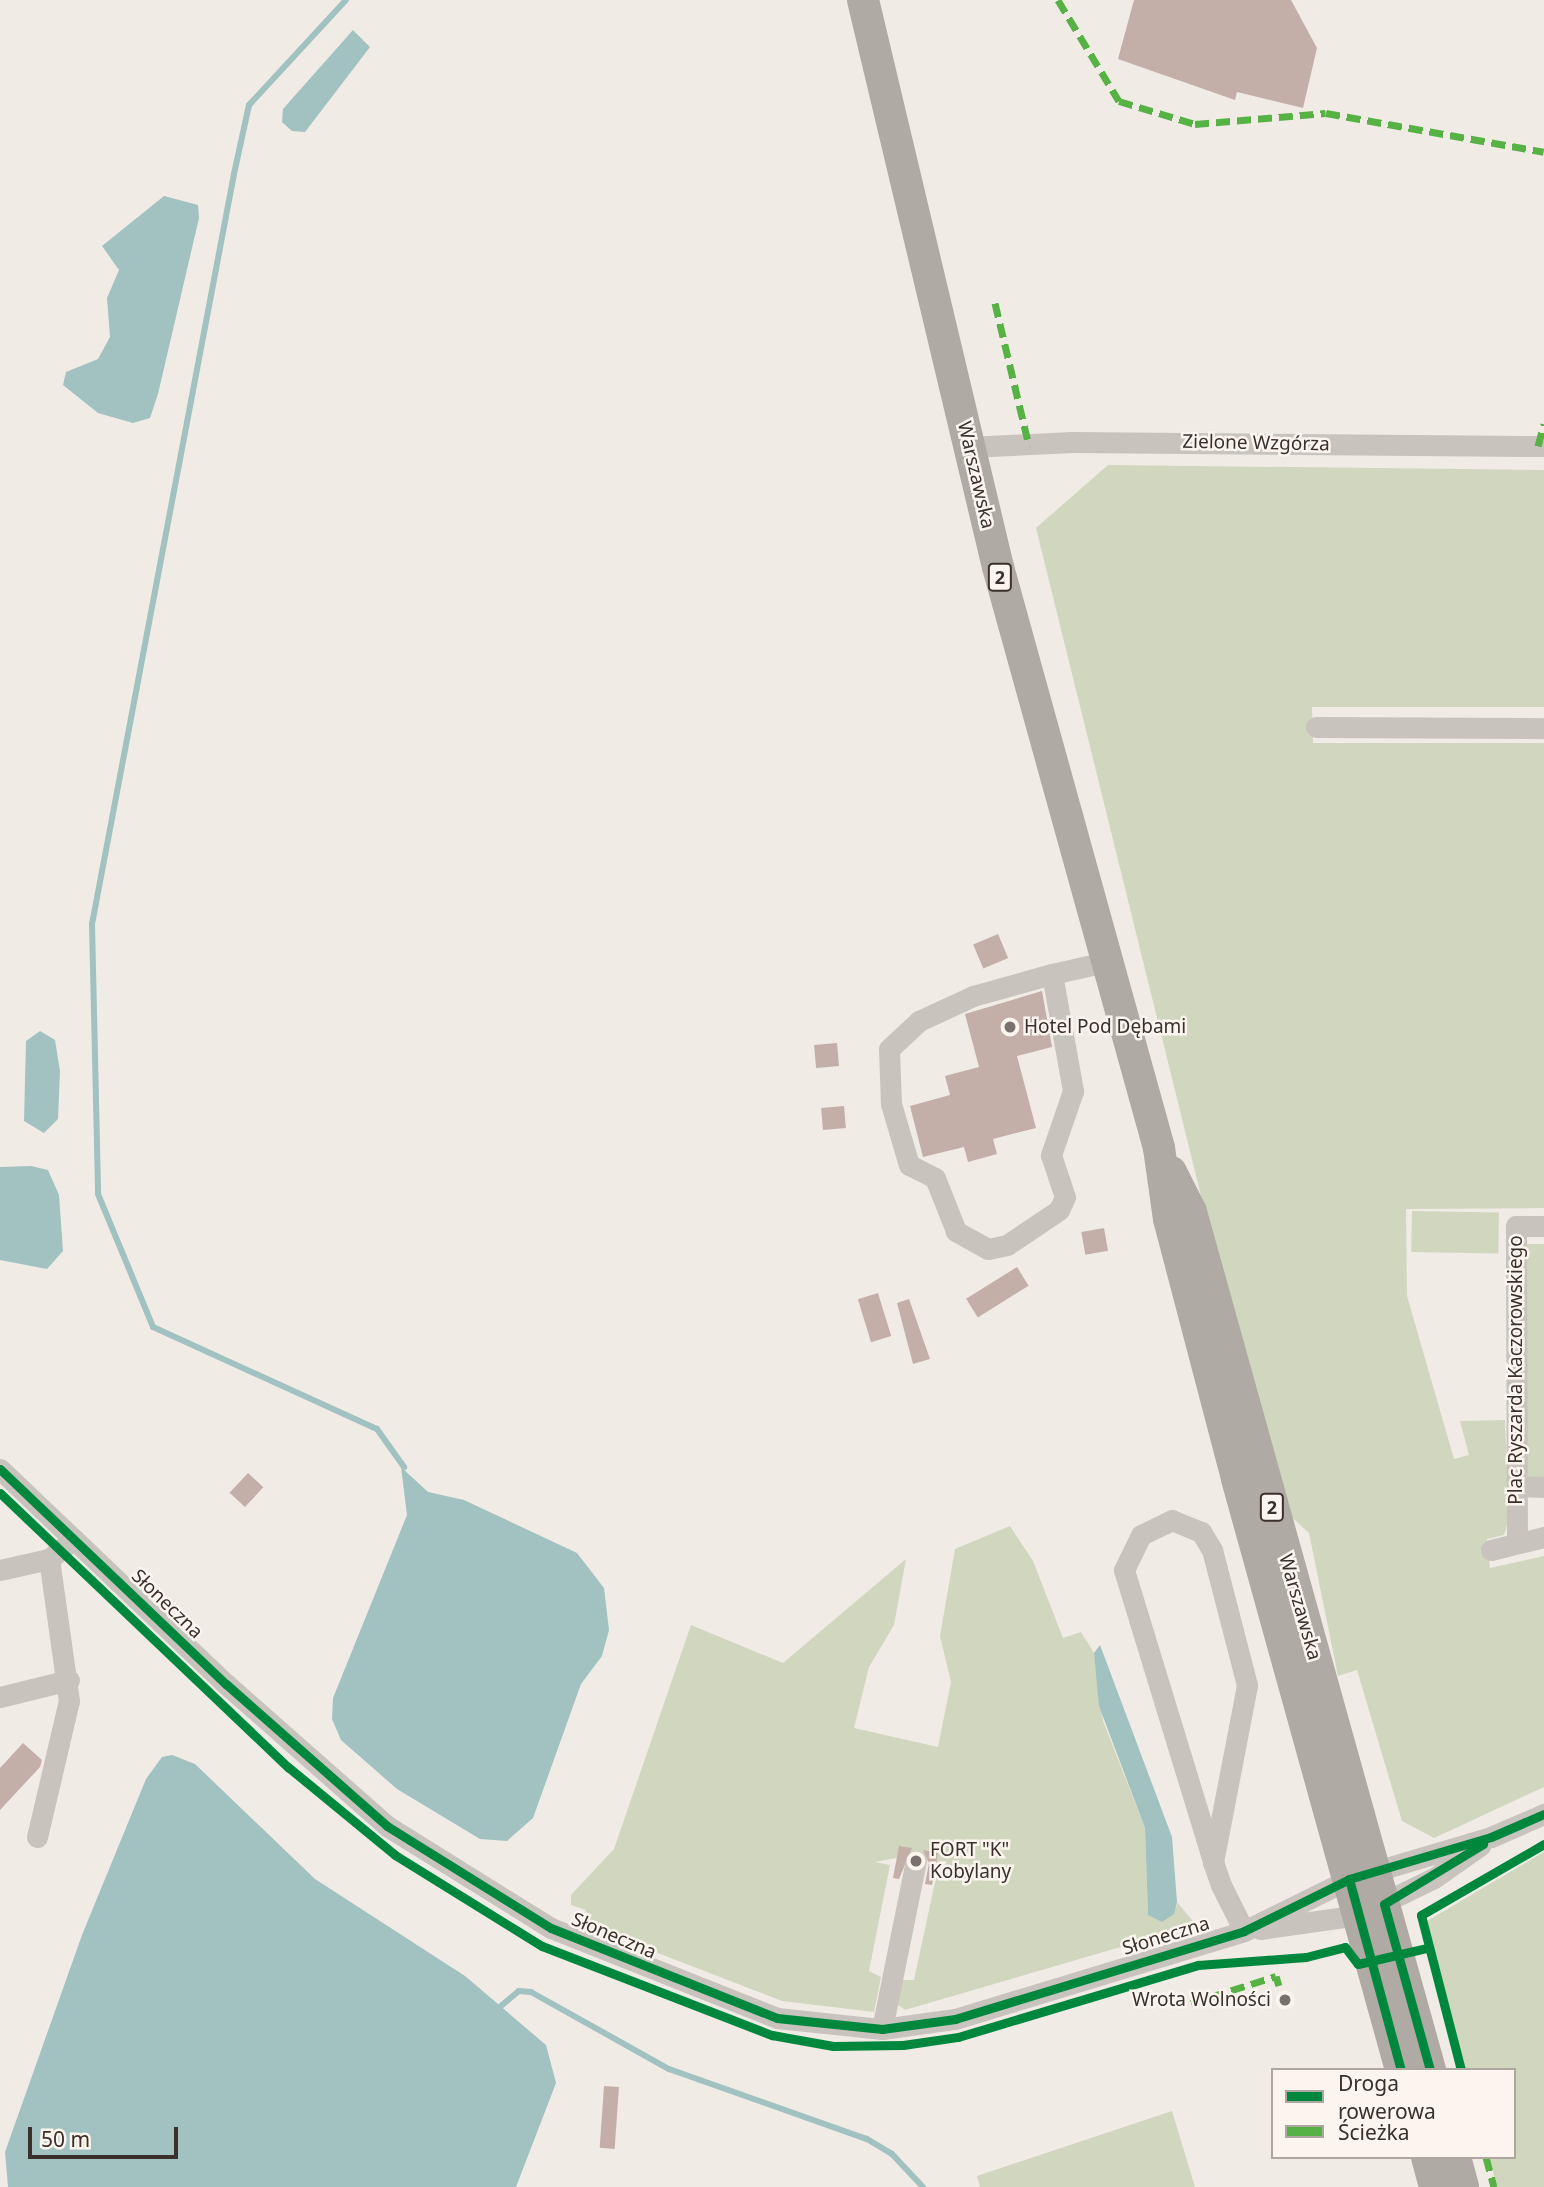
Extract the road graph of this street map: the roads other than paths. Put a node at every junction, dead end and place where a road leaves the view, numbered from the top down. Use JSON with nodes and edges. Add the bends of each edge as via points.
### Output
{"nodes":[{"id":1,"x":863,"y":0,"type":"edge"},
{"id":2,"x":1544,"y":446,"type":"edge"},
{"id":3,"x":969,"y":447,"type":"junction"},
{"id":4,"x":1316,"y":727,"type":"dead end"},
{"id":5,"x":1544,"y":728,"type":"edge"},
{"id":6,"x":1108,"y":961,"type":"junction"},
{"id":7,"x":1052,"y":974,"type":"junction"},
{"id":8,"x":1544,"y":1226,"type":"edge"},
{"id":9,"x":0,"y":1469,"type":"edge"},
{"id":10,"x":1517,"y":1486,"type":"junction"},
{"id":11,"x":1544,"y":1487,"type":"edge"},
{"id":12,"x":1544,"y":1537,"type":"edge"},
{"id":13,"x":74,"y":1539,"type":"junction"},
{"id":14,"x":1517,"y":1543,"type":"junction"},
{"id":15,"x":1491,"y":1550,"type":"dead end"},
{"id":16,"x":49,"y":1559,"type":"junction"},
{"id":17,"x":0,"y":1570,"type":"edge"},
{"id":18,"x":69,"y":1680,"type":"junction"},
{"id":19,"x":0,"y":1697,"type":"edge"},
{"id":20,"x":1544,"y":1814,"type":"edge"},
{"id":21,"x":37,"y":1838,"type":"dead end"},
{"id":22,"x":1491,"y":1838,"type":"junction"},
{"id":23,"x":916,"y":1861,"type":"dead end"},
{"id":24,"x":1213,"y":1862,"type":"junction"},
{"id":25,"x":1361,"y":1874,"type":"junction"},
{"id":26,"x":1371,"y":1909,"type":"junction"},
{"id":27,"x":1244,"y":1931,"type":"junction"},
{"id":28,"x":882,"y":2029,"type":"junction"},
{"id":29,"x":1401,"y":2068,"type":"edge"},
{"id":30,"x":1429,"y":2068,"type":"edge"},
{"id":31,"x":1428,"y":2159,"type":"edge"},
{"id":32,"x":1456,"y":2159,"type":"edge"},
{"id":33,"x":1435,"y":2187,"type":"edge"},
{"id":34,"x":1463,"y":2187,"type":"edge"}],
"edges":[{"from":1,"to":3,"type":"highway","name":"Warszawska","number":"2"},
{"from":2,"to":3,"type":"street","name":"Zielone Wzgórza","via":[[1072,442]]},
{"from":3,"to":6,"type":"highway","name":"Warszawska","number":"2"},
{"from":4,"to":5,"type":"street"},
{"from":6,"to":7,"type":"street"},
{"from":6,"to":25,"type":"highway","name":"Warszawska","number":"2","via":[[1159,1149],[1168,1219]]},
{"from":7,"to":7,"type":"street","via":[[973,996],[919,1020],[889,1049],[891,1104],[909,1165],[935,1178],[956,1231],[988,1249],[1007,1245],[1059,1210],[1065,1197],[1051,1155],[1070,1103],[1072,1070]]},
{"from":8,"to":10,"type":"street","name":"Plac Ryszarda Kaczorowskiego","via":[[1516,1226]]},
{"from":9,"to":13,"type":"street","name":"Słoneczna"},
{"from":10,"to":11,"type":"street"},
{"from":10,"to":14,"type":"street","name":"Plac Ryszarda Kaczorowskiego"},
{"from":12,"to":14,"type":"street"},
{"from":13,"to":16,"type":"street"},
{"from":13,"to":28,"type":"street","name":"Słoneczna","via":[[339,1787],[493,1896],[594,1947],[777,2018]]},
{"from":14,"to":15,"type":"street"},
{"from":16,"to":17,"type":"street"},
{"from":16,"to":18,"type":"street"},
{"from":18,"to":19,"type":"street"},
{"from":18,"to":21,"type":"street"},
{"from":20,"to":22,"type":"street"},
{"from":22,"to":25,"type":"street","name":"Słoneczna"},
{"from":22,"to":26,"type":"street"},
{"from":23,"to":28,"type":"street"},
{"from":24,"to":24,"type":"street","via":[[1247,1685],[1212,1550],[1201,1532],[1172,1520],[1141,1535],[1124,1570]]},
{"from":24,"to":27,"type":"street"},
{"from":25,"to":26,"type":"highway","name":"Warszawska","number":"2"},
{"from":25,"to":27,"type":"street","name":"Słoneczna"},
{"from":26,"to":27,"type":"street","name":"Słoneczna"},
{"from":26,"to":29,"type":"highway","name":"Warszawska","number":"2"},
{"from":26,"to":30,"type":"highway","name":"Warszawska","number":"2"},
{"from":27,"to":28,"type":"street","name":"Słoneczna","via":[[955,2019]]},
{"from":31,"to":33,"type":"highway"},
{"from":32,"to":34,"type":"highway"}]}
